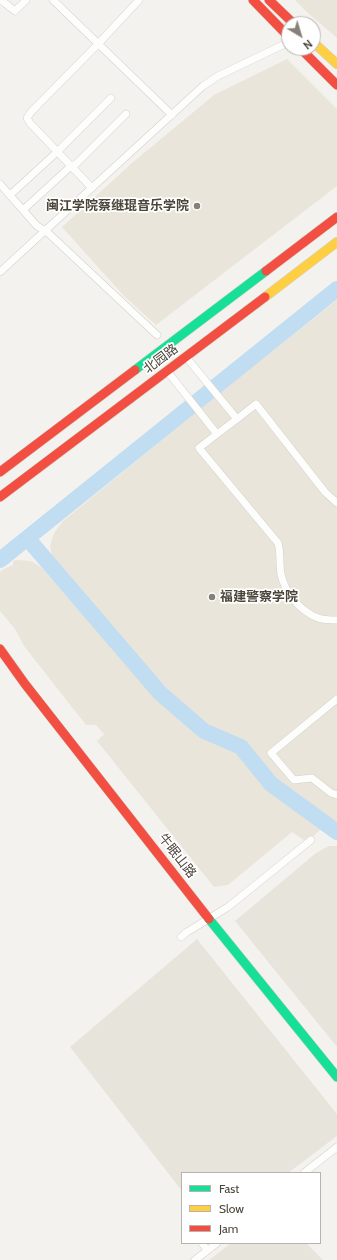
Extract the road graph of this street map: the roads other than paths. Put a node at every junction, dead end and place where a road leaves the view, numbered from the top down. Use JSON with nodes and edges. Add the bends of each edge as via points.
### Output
{"nodes":[{"id":1,"x":1,"y":0,"type":"edge"},
{"id":2,"x":26,"y":0,"type":"edge"},
{"id":3,"x":53,"y":0,"type":"edge"},
{"id":4,"x":139,"y":0,"type":"edge"},
{"id":5,"x":254,"y":0,"type":"edge"},
{"id":6,"x":269,"y":0,"type":"edge"},
{"id":7,"x":286,"y":16,"type":"edge"},
{"id":8,"x":281,"y":29,"type":"edge"},
{"id":9,"x":98,"y":44,"type":"junction"},
{"id":10,"x":281,"y":46,"type":"edge"},
{"id":11,"x":321,"y":49,"type":"edge"},
{"id":12,"x":308,"y":56,"type":"edge"},
{"id":13,"x":337,"y":64,"type":"edge"},
{"id":14,"x":337,"y":84,"type":"edge"},
{"id":15,"x":112,"y":98,"type":"dead end"},
{"id":16,"x":126,"y":114,"type":"dead end"},
{"id":17,"x":172,"y":115,"type":"junction"},
{"id":18,"x":57,"y":152,"type":"junction"},
{"id":19,"x":70,"y":167,"type":"junction"},
{"id":20,"x":0,"y":184,"type":"edge"},
{"id":21,"x":92,"y":188,"type":"junction"},
{"id":22,"x":10,"y":195,"type":"junction"},
{"id":23,"x":23,"y":210,"type":"junction"},
{"id":24,"x":337,"y":217,"type":"edge"},
{"id":25,"x":46,"y":231,"type":"junction"},
{"id":26,"x":337,"y":242,"type":"edge"},
{"id":27,"x":0,"y":272,"type":"edge"},
{"id":28,"x":157,"y":335,"type":"dead end"},
{"id":29,"x":186,"y":357,"type":"junction"},
{"id":30,"x":167,"y":372,"type":"junction"},
{"id":31,"x":237,"y":419,"type":"junction"},
{"id":32,"x":217,"y":434,"type":"junction"},
{"id":33,"x":0,"y":472,"type":"edge"},
{"id":34,"x":0,"y":497,"type":"edge"},
{"id":35,"x":337,"y":503,"type":"edge"},
{"id":36,"x":337,"y":620,"type":"edge"},
{"id":37,"x":0,"y":649,"type":"edge"},
{"id":38,"x":337,"y":699,"type":"edge"},
{"id":39,"x":337,"y":795,"type":"edge"},
{"id":40,"x":310,"y":840,"type":"dead end"},
{"id":41,"x":210,"y":918,"type":"junction"},
{"id":42,"x":180,"y":937,"type":"dead end"},
{"id":43,"x":337,"y":1077,"type":"edge"},
{"id":44,"x":337,"y":1147,"type":"edge"},
{"id":45,"x":305,"y":1172,"type":"edge"},
{"id":46,"x":203,"y":1244,"type":"edge"},
{"id":47,"x":215,"y":1244,"type":"edge"},
{"id":48,"x":207,"y":1250,"type":"junction"},
{"id":49,"x":195,"y":1260,"type":"edge"}],
"edges":[{"from":1,"to":2,"type":"street","via":[[15,12]]},
{"from":3,"to":9,"type":"street"},
{"from":4,"to":9,"type":"street"},
{"from":5,"to":8,"type":"main road"},
{"from":6,"to":7,"type":"main road"},
{"from":9,"to":17,"type":"street"},
{"from":9,"to":18,"type":"street","via":[[27,118]]},
{"from":10,"to":17,"type":"street","via":[[211,80]]},
{"from":11,"to":13,"type":"main road"},
{"from":12,"to":14,"type":"main road"},
{"from":15,"to":18,"type":"street"},
{"from":16,"to":19,"type":"street"},
{"from":17,"to":21,"type":"street"},
{"from":18,"to":19,"type":"street"},
{"from":18,"to":22,"type":"street"},
{"from":19,"to":21,"type":"street"},
{"from":19,"to":23,"type":"street"},
{"from":20,"to":22,"type":"street"},
{"from":21,"to":25,"type":"street"},
{"from":22,"to":23,"type":"street"},
{"from":23,"to":25,"type":"street","via":[[37,226]]},
{"from":24,"to":33,"type":"main road","name":"北园路"},
{"from":25,"to":27,"type":"street"},
{"from":25,"to":28,"type":"street"},
{"from":26,"to":29,"type":"main road","name":"北园路"},
{"from":29,"to":30,"type":"main road","name":"北园路"},
{"from":29,"to":31,"type":"street"},
{"from":30,"to":32,"type":"street"},
{"from":30,"to":34,"type":"main road","name":"北园路"},
{"from":31,"to":32,"type":"street"},
{"from":31,"to":35,"type":"street","via":[[256,404],[321,488]]},
{"from":32,"to":36,"type":"street","via":[[199,448],[278,542],[282,575],[294,601],[315,616]]},
{"from":37,"to":41,"type":"main road","name":"牛眠山路"},
{"from":38,"to":39,"type":"street","via":[[271,753],[294,780],[312,778]]},
{"from":40,"to":41,"type":"street","via":[[228,908]]},
{"from":41,"to":42,"type":"street"},
{"from":41,"to":43,"type":"main road","name":"牛眠山路"},
{"from":44,"to":45,"type":"street"},
{"from":46,"to":48,"type":"street"},
{"from":47,"to":48,"type":"street"},
{"from":48,"to":49,"type":"street"}]}
